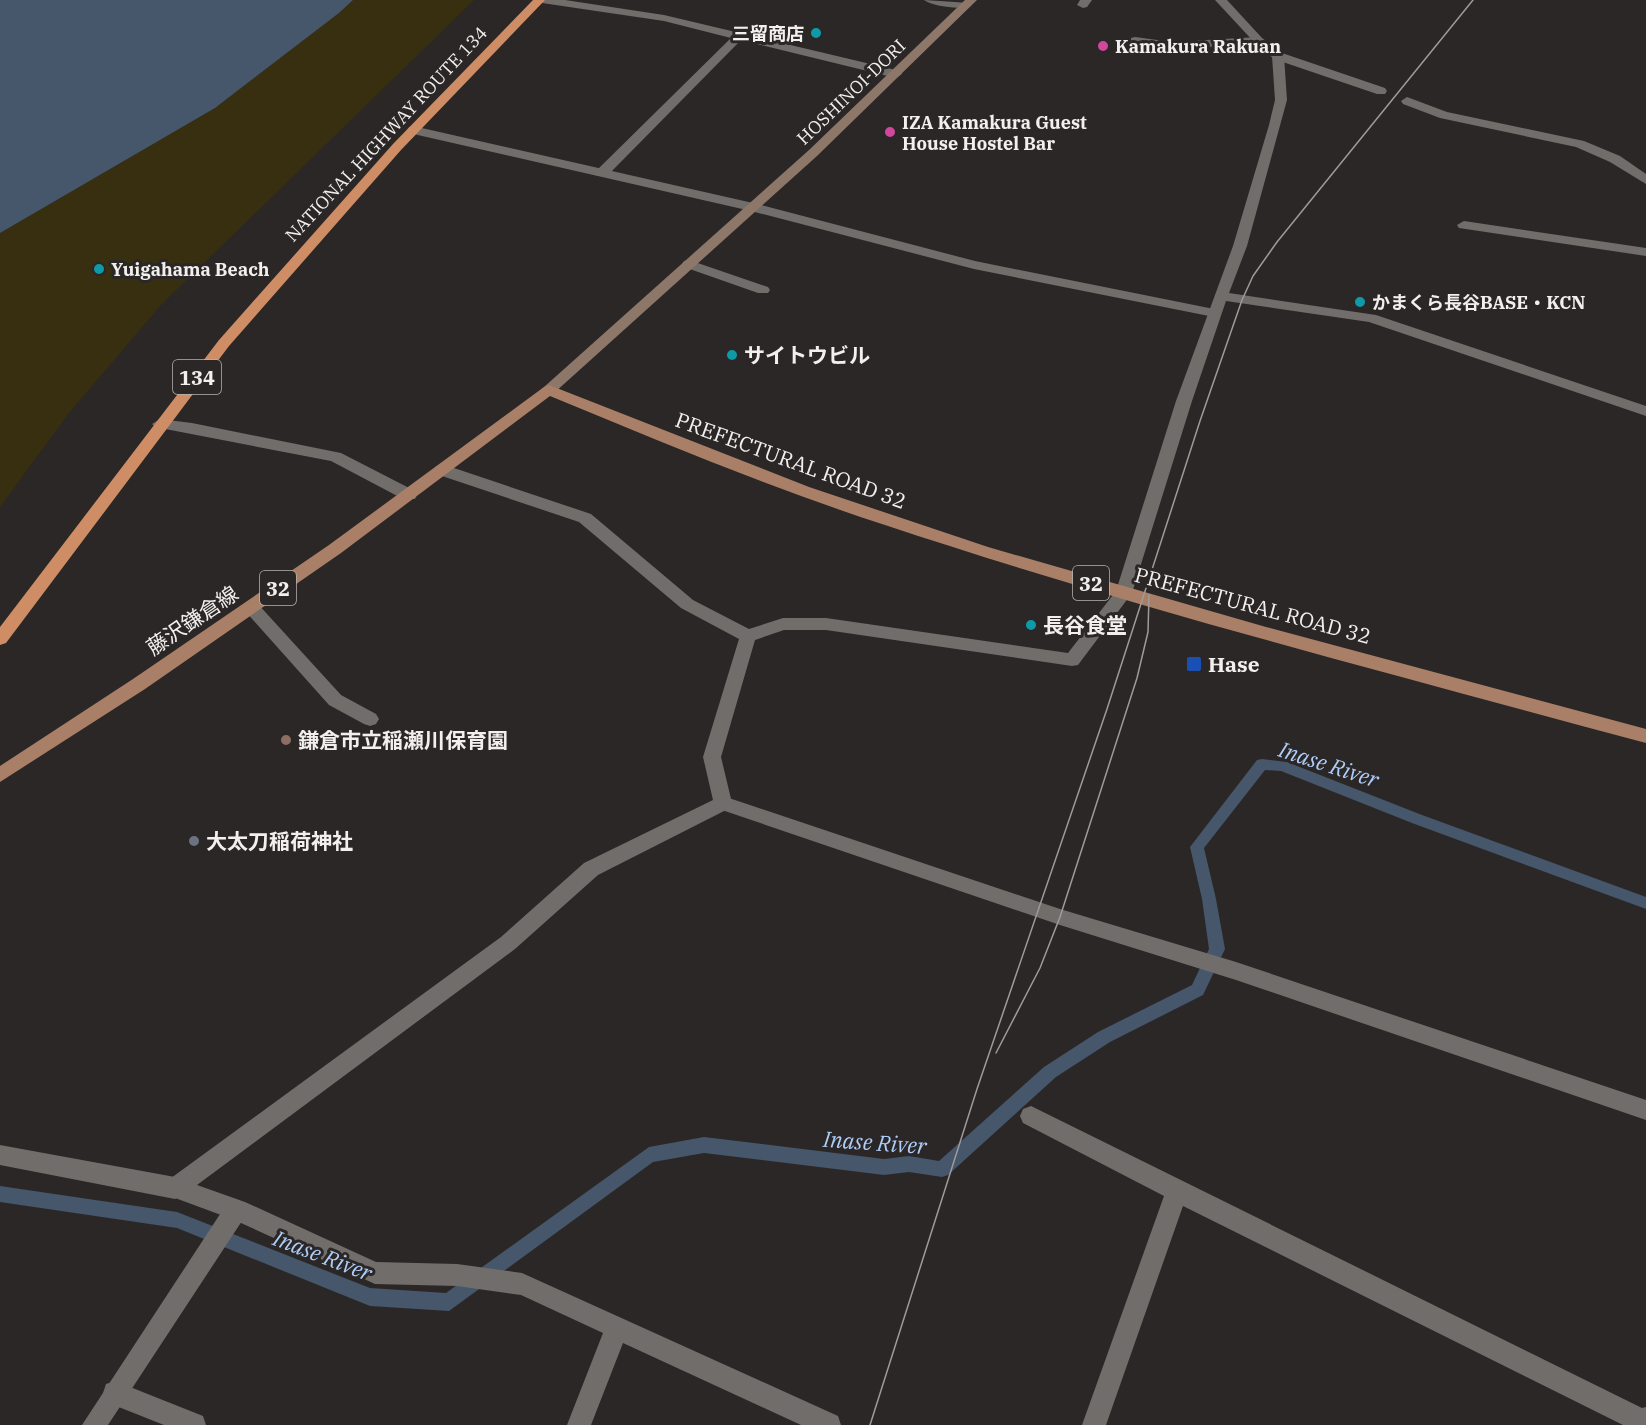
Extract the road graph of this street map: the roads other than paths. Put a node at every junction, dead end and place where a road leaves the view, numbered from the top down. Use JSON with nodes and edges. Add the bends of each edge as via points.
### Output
{"nodes":[{"id":1,"x":540,"y":0,"type":"edge"},
{"id":2,"x":930,"y":0,"type":"edge"},
{"id":3,"x":1221,"y":0,"type":"edge"},
{"id":4,"x":969,"y":3,"type":"edge"},
{"id":5,"x":740,"y":35,"type":"junction"},
{"id":6,"x":1135,"y":40,"type":"dead end"},
{"id":7,"x":1258,"y":40,"type":"junction"},
{"id":8,"x":1278,"y":56,"type":"junction"},
{"id":9,"x":896,"y":74,"type":"junction"},
{"id":10,"x":1381,"y":91,"type":"dead end"},
{"id":11,"x":1407,"y":101,"type":"dead end"},
{"id":12,"x":413,"y":130,"type":"junction"},
{"id":13,"x":602,"y":173,"type":"junction"},
{"id":14,"x":1646,"y":180,"type":"edge"},
{"id":15,"x":753,"y":207,"type":"junction"},
{"id":16,"x":1464,"y":225,"type":"dead end"},
{"id":17,"x":1646,"y":252,"type":"edge"},
{"id":18,"x":689,"y":264,"type":"junction"},
{"id":19,"x":764,"y":290,"type":"dead end"},
{"id":20,"x":1221,"y":296,"type":"junction"},
{"id":21,"x":1214,"y":313,"type":"junction"},
{"id":22,"x":549,"y":390,"type":"junction"},
{"id":23,"x":1646,"y":411,"type":"edge"},
{"id":24,"x":160,"y":424,"type":"junction"},
{"id":25,"x":442,"y":470,"type":"junction"},
{"id":26,"x":409,"y":495,"type":"junction"},
{"id":27,"x":1124,"y":593,"type":"junction"},
{"id":28,"x":251,"y":607,"type":"junction"},
{"id":29,"x":748,"y":636,"type":"junction"},
{"id":30,"x":0,"y":639,"type":"edge"},
{"id":31,"x":370,"y":719,"type":"dead end"},
{"id":32,"x":1646,"y":736,"type":"edge"},
{"id":33,"x":0,"y":775,"type":"edge"},
{"id":34,"x":723,"y":803,"type":"junction"},
{"id":35,"x":1646,"y":1110,"type":"edge"},
{"id":36,"x":1032,"y":1116,"type":"dead end"},
{"id":37,"x":0,"y":1155,"type":"edge"},
{"id":38,"x":175,"y":1188,"type":"junction"},
{"id":39,"x":1177,"y":1191,"type":"junction"},
{"id":40,"x":234,"y":1213,"type":"junction"},
{"id":41,"x":617,"y":1329,"type":"junction"},
{"id":42,"x":116,"y":1393,"type":"junction"},
{"id":43,"x":1646,"y":1419,"type":"edge"},
{"id":44,"x":94,"y":1425,"type":"edge"},
{"id":45,"x":194,"y":1425,"type":"edge"},
{"id":46,"x":579,"y":1425,"type":"edge"},
{"id":47,"x":830,"y":1425,"type":"edge"},
{"id":48,"x":1094,"y":1425,"type":"edge"}],
"edges":[{"from":1,"to":5,"type":"street","via":[[664,18]]},
{"from":1,"to":12,"type":"highway","name":"NATIONAL HIGHWAY ROUTE 134","number":"134"},
{"from":2,"to":4,"type":"street"},
{"from":3,"to":7,"type":"street"},
{"from":4,"to":9,"type":"street","name":"HOSHINOI-DORI"},
{"from":5,"to":9,"type":"street"},
{"from":5,"to":13,"type":"street"},
{"from":6,"to":7,"type":"street","via":[[1172,46]]},
{"from":7,"to":8,"type":"street"},
{"from":8,"to":10,"type":"street"},
{"from":8,"to":20,"type":"street","via":[[1281,100],[1277,117],[1240,246]]},
{"from":9,"to":15,"type":"street","name":"HOSHINOI-DORI"},
{"from":11,"to":14,"type":"street","via":[[1444,115],[1580,144],[1615,159]]},
{"from":12,"to":13,"type":"street"},
{"from":12,"to":24,"type":"highway","name":"NATIONAL HIGHWAY ROUTE 134","number":"134","via":[[286,270]]},
{"from":13,"to":15,"type":"street"},
{"from":15,"to":18,"type":"street","name":"HOSHINOI-DORI"},
{"from":15,"to":21,"type":"street","via":[[974,265]]},
{"from":16,"to":17,"type":"street"},
{"from":18,"to":19,"type":"street"},
{"from":18,"to":22,"type":"street","name":"HOSHINOI-DORI"},
{"from":20,"to":21,"type":"street"},
{"from":20,"to":23,"type":"street","via":[[1371,318]]},
{"from":21,"to":27,"type":"street"},
{"from":22,"to":25,"type":"main road","name":"藤沢鎌倉線","number":"32"},
{"from":22,"to":27,"type":"main road","name":"PREFECTURAL ROAD 32","number":"32","via":[[656,435],[888,520]]},
{"from":24,"to":26,"type":"street","via":[[335,457]]},
{"from":24,"to":30,"type":"highway","name":"NATIONAL HIGHWAY ROUTE 134","number":"134"},
{"from":25,"to":26,"type":"main road","name":"藤沢鎌倉線","number":"32"},
{"from":25,"to":29,"type":"street","via":[[585,518],[687,603]]},
{"from":26,"to":28,"type":"main road","name":"藤沢鎌倉線","number":"32"},
{"from":27,"to":29,"type":"street","via":[[1072,660],[826,624],[783,624]]},
{"from":27,"to":32,"type":"main road","name":"PREFECTURAL ROAD 32","number":"32"},
{"from":28,"to":31,"type":"street","via":[[335,700]]},
{"from":28,"to":33,"type":"main road","name":"藤沢鎌倉線","number":"32"},
{"from":29,"to":34,"type":"street","via":[[712,757]]},
{"from":34,"to":35,"type":"street"},
{"from":34,"to":38,"type":"street","via":[[591,869],[508,943]]},
{"from":36,"to":39,"type":"street"},
{"from":37,"to":38,"type":"street"},
{"from":38,"to":40,"type":"street"},
{"from":39,"to":43,"type":"street","via":[[1645,1423]]},
{"from":39,"to":48,"type":"street"},
{"from":40,"to":41,"type":"street","via":[[375,1273],[457,1275],[522,1284]]},
{"from":40,"to":42,"type":"street"},
{"from":41,"to":46,"type":"street"},
{"from":41,"to":47,"type":"street"},
{"from":42,"to":44,"type":"street"},
{"from":42,"to":45,"type":"street"}]}
